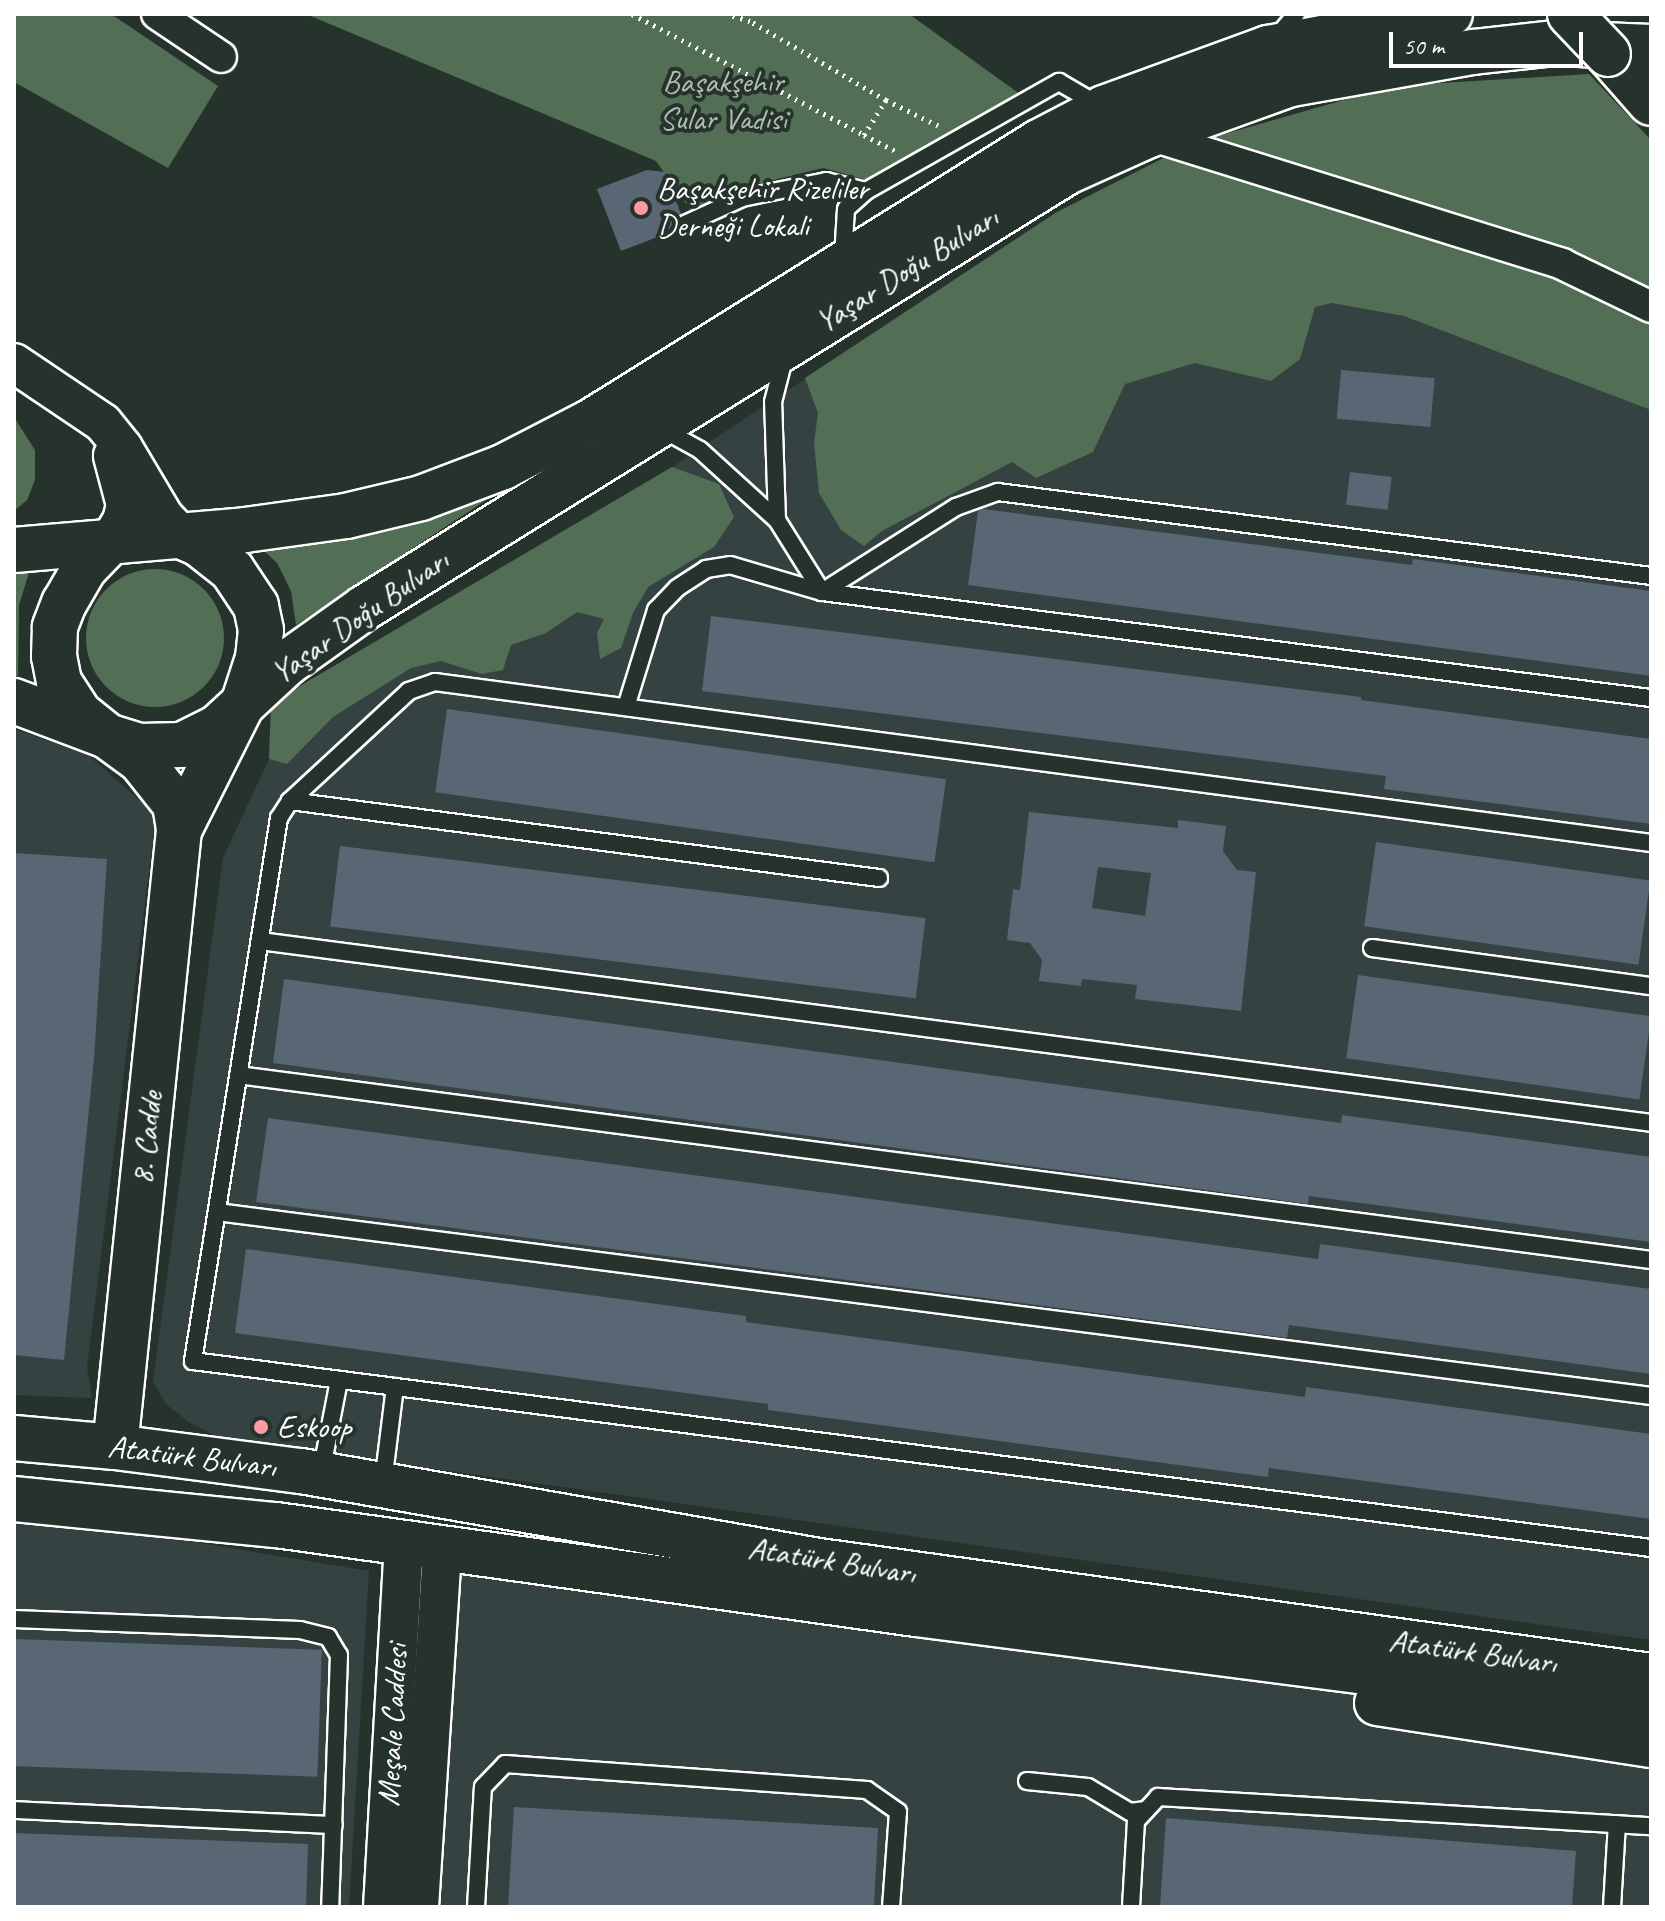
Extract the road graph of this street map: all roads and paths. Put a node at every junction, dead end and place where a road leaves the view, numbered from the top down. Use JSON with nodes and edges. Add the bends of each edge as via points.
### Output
{"nodes":[{"id":1,"x":157,"y":14,"type":"edge"},
{"id":2,"x":632,"y":14,"type":"edge"},
{"id":3,"x":727,"y":14,"type":"edge"},
{"id":4,"x":1296,"y":14,"type":"edge"},
{"id":5,"x":1450,"y":14,"type":"edge"},
{"id":6,"x":1570,"y":14,"type":"edge"},
{"id":7,"x":1651,"y":47,"type":"edge"},
{"id":8,"x":1268,"y":48,"type":"junction"},
{"id":9,"x":1608,"y":54,"type":"junction"},
{"id":10,"x":221,"y":57,"type":"dead end"},
{"id":11,"x":1651,"y":88,"type":"edge"},
{"id":12,"x":886,"y":100,"type":"junction"},
{"id":13,"x":1651,"y":103,"type":"edge"},
{"id":14,"x":1104,"y":108,"type":"junction"},
{"id":15,"x":864,"y":135,"type":"junction"},
{"id":16,"x":1149,"y":135,"type":"junction"},
{"id":17,"x":962,"y":138,"type":"junction"},
{"id":18,"x":918,"y":163,"type":"junction"},
{"id":19,"x":866,"y":191,"type":"junction"},
{"id":20,"x":685,"y":224,"type":"dead end"},
{"id":21,"x":842,"y":264,"type":"junction"},
{"id":22,"x":1651,"y":307,"type":"edge"},
{"id":23,"x":788,"y":344,"type":"junction"},
{"id":24,"x":14,"y":363,"type":"edge"},
{"id":25,"x":103,"y":423,"type":"junction"},
{"id":26,"x":657,"y":427,"type":"junction"},
{"id":27,"x":777,"y":520,"type":"junction"},
{"id":28,"x":183,"y":537,"type":"junction"},
{"id":29,"x":108,"y":544,"type":"junction"},
{"id":30,"x":14,"y":550,"type":"edge"},
{"id":31,"x":1651,"y":576,"type":"edge"},
{"id":32,"x":822,"y":592,"type":"junction"},
{"id":33,"x":1651,"y":698,"type":"edge"},
{"id":34,"x":14,"y":701,"type":"edge"},
{"id":35,"x":244,"y":701,"type":"junction"},
{"id":36,"x":626,"y":707,"type":"junction"},
{"id":37,"x":107,"y":736,"type":"junction"},
{"id":38,"x":290,"y":801,"type":"junction"},
{"id":39,"x":179,"y":830,"type":"junction"},
{"id":40,"x":1651,"y":843,"type":"edge"},
{"id":41,"x":879,"y":878,"type":"dead end"},
{"id":42,"x":260,"y":941,"type":"junction"},
{"id":43,"x":1372,"y":948,"type":"dead end"},
{"id":44,"x":1651,"y":986,"type":"edge"},
{"id":45,"x":238,"y":1075,"type":"junction"},
{"id":46,"x":1651,"y":1123,"type":"edge"},
{"id":47,"x":217,"y":1212,"type":"junction"},
{"id":48,"x":1651,"y":1260,"type":"edge"},
{"id":49,"x":339,"y":1380,"type":"junction"},
{"id":50,"x":395,"y":1387,"type":"junction"},
{"id":51,"x":1651,"y":1396,"type":"edge"},
{"id":52,"x":14,"y":1438,"type":"edge"},
{"id":53,"x":115,"y":1447,"type":"junction"},
{"id":54,"x":321,"y":1474,"type":"junction"},
{"id":55,"x":382,"y":1485,"type":"junction"},
{"id":56,"x":454,"y":1498,"type":"junction"},
{"id":57,"x":14,"y":1499,"type":"edge"},
{"id":58,"x":423,"y":1545,"type":"junction"},
{"id":59,"x":1651,"y":1548,"type":"edge"},
{"id":60,"x":819,"y":1561,"type":"junction"},
{"id":61,"x":916,"y":1614,"type":"junction"},
{"id":62,"x":14,"y":1619,"type":"edge"},
{"id":63,"x":1651,"y":1655,"type":"edge"},
{"id":64,"x":1651,"y":1676,"type":"edge"},
{"id":65,"x":1651,"y":1709,"type":"edge"},
{"id":66,"x":1651,"y":1745,"type":"edge"},
{"id":67,"x":1027,"y":1781,"type":"dead end"},
{"id":68,"x":14,"y":1810,"type":"edge"},
{"id":69,"x":1146,"y":1810,"type":"junction"},
{"id":70,"x":1617,"y":1824,"type":"junction"},
{"id":71,"x":334,"y":1825,"type":"junction"},
{"id":72,"x":1651,"y":1826,"type":"edge"},
{"id":73,"x":330,"y":1907,"type":"edge"},
{"id":74,"x":383,"y":1907,"type":"edge"},
{"id":75,"x":419,"y":1907,"type":"edge"},
{"id":76,"x":476,"y":1907,"type":"edge"},
{"id":77,"x":891,"y":1907,"type":"edge"},
{"id":78,"x":1131,"y":1907,"type":"edge"},
{"id":79,"x":1612,"y":1907,"type":"edge"}],
"edges":[{"from":1,"to":10,"type":"street"},
{"from":2,"to":15,"type":"path"},
{"from":3,"to":12,"type":"path","via":[[750,21]]},
{"from":4,"to":8,"type":"lane"},
{"from":5,"to":8,"type":"main road","name":"Yaşar Doğu Bulvarı"},
{"from":6,"to":9,"type":"main road","bridge":true},
{"from":7,"to":16,"type":"main road","name":"Yaşar Doğu Bulvarı","via":[[1554,43],[1473,52],[1291,84]]},
{"from":8,"to":14,"type":"main road","name":"Yaşar Doğu Bulvarı"},
{"from":9,"to":11,"type":"main road"},
{"from":9,"to":13,"type":"main road"},
{"from":12,"to":15,"type":"path"},
{"from":12,"to":17,"type":"path"},
{"from":14,"to":17,"type":"lane","via":[[1059,82]]},
{"from":14,"to":21,"type":"main road","name":"Yaşar Doğu Bulvarı","via":[[1039,142]]},
{"from":15,"to":18,"type":"path"},
{"from":16,"to":22,"type":"street","via":[[1562,264]]},
{"from":16,"to":23,"type":"main road","name":"Yaşar Doğu Bulvarı","via":[[1067,172]]},
{"from":17,"to":18,"type":"lane"},
{"from":18,"to":19,"type":"lane"},
{"from":19,"to":20,"type":"lane","via":[[826,181],[742,198]]},
{"from":19,"to":21,"type":"lane","via":[[846,209]]},
{"from":21,"to":28,"type":"main road","name":"Yaşar Doğu Bulvarı","via":[[592,421],[503,467],[421,498],[346,516]]},
{"from":23,"to":26,"type":"main road","name":"Yaşar Doğu Bulvarı"},
{"from":23,"to":27,"type":"lane","via":[[773,402]]},
{"from":24,"to":25,"type":"street"},
{"from":25,"to":28,"type":"street","via":[[164,517]]},
{"from":25,"to":29,"type":"street","via":[[126,505]]},
{"from":26,"to":27,"type":"lane","via":[[700,450]]},
{"from":26,"to":35,"type":"main road","name":"Yaşar Doğu Bulvarı","via":[[364,608]]},
{"from":27,"to":32,"type":"lane"},
{"from":28,"to":29,"type":"main road","name":"Yaşar Doğu Bulvarı"},
{"from":28,"to":35,"type":"main road","name":"Yaşar Doğu Bulvarı","via":[[232,570],[256,606],[261,630],[258,658]]},
{"from":29,"to":30,"type":"main road","name":"Yaşar Doğu Bulvarı"},
{"from":29,"to":37,"type":"main road","name":"Yaşar Doğu Bulvarı","via":[[84,569],[64,603],[55,627],[54,656],[66,697]]},
{"from":31,"to":32,"type":"lane","via":[[998,492],[956,507]]},
{"from":32,"to":33,"type":"lane"},
{"from":32,"to":36,"type":"lane","via":[[730,565],[706,569],[656,610]]},
{"from":34,"to":37,"type":"main road","name":"Yaşar Doğu Bulvarı"},
{"from":35,"to":37,"type":"main road","name":"Yaşar Doğu Bulvarı","via":[[218,727],[182,745],[139,746]]},
{"from":35,"to":39,"type":"main road"},
{"from":36,"to":38,"type":"lane","via":[[435,682],[409,691]]},
{"from":36,"to":40,"type":"lane"},
{"from":37,"to":39,"type":"main road","name":"Yaşar Doğu Bulvarı","via":[[141,761],[167,790]]},
{"from":38,"to":41,"type":"lane"},
{"from":38,"to":42,"type":"lane","via":[[279,818]]},
{"from":39,"to":53,"type":"main road","name":"8. Cadde"},
{"from":42,"to":45,"type":"lane"},
{"from":42,"to":46,"type":"lane"},
{"from":43,"to":44,"type":"lane"},
{"from":45,"to":47,"type":"lane"},
{"from":45,"to":48,"type":"lane"},
{"from":47,"to":49,"type":"lane","via":[[193,1361]]},
{"from":47,"to":51,"type":"lane"},
{"from":49,"to":50,"type":"lane"},
{"from":49,"to":54,"type":"lane"},
{"from":50,"to":55,"type":"lane"},
{"from":50,"to":59,"type":"lane"},
{"from":52,"to":53,"type":"main road","name":"Atatürk Bulvarı"},
{"from":53,"to":54,"type":"main road","name":"Atatürk Bulvarı"},
{"from":54,"to":55,"type":"main road","name":"Atatürk Bulvarı"},
{"from":55,"to":56,"type":"main road","name":"Atatürk Bulvarı"},
{"from":56,"to":58,"type":"main road"},
{"from":56,"to":60,"type":"main road","name":"Atatürk Bulvarı"},
{"from":57,"to":58,"type":"main road","name":"Atatürk Bulvarı"},
{"from":58,"to":61,"type":"main road","name":"Atatürk Bulvarı"},
{"from":58,"to":74,"type":"street","name":"Meşale Caddesi"},
{"from":58,"to":75,"type":"street","name":"Meşale Caddesi"},
{"from":60,"to":63,"type":"main road","via":[[971,1560]]},
{"from":60,"to":64,"type":"main road","name":"Atatürk Bulvarı"},
{"from":61,"to":65,"type":"main road","name":"Atatürk Bulvarı"},
{"from":61,"to":66,"type":"main road","via":[[1053,1654]]},
{"from":62,"to":71,"type":"lane","via":[[300,1630],[328,1637],[339,1655]]},
{"from":67,"to":69,"type":"lane","via":[[1088,1787],[1130,1812]]},
{"from":68,"to":71,"type":"lane"},
{"from":69,"to":70,"type":"lane","via":[[1158,1797]]},
{"from":69,"to":78,"type":"lane","via":[[1136,1821]]},
{"from":70,"to":72,"type":"lane"},
{"from":70,"to":79,"type":"lane"},
{"from":71,"to":73,"type":"lane"},
{"from":76,"to":77,"type":"lane","via":[[483,1787],[505,1764],[867,1790],[898,1812]]}]}
